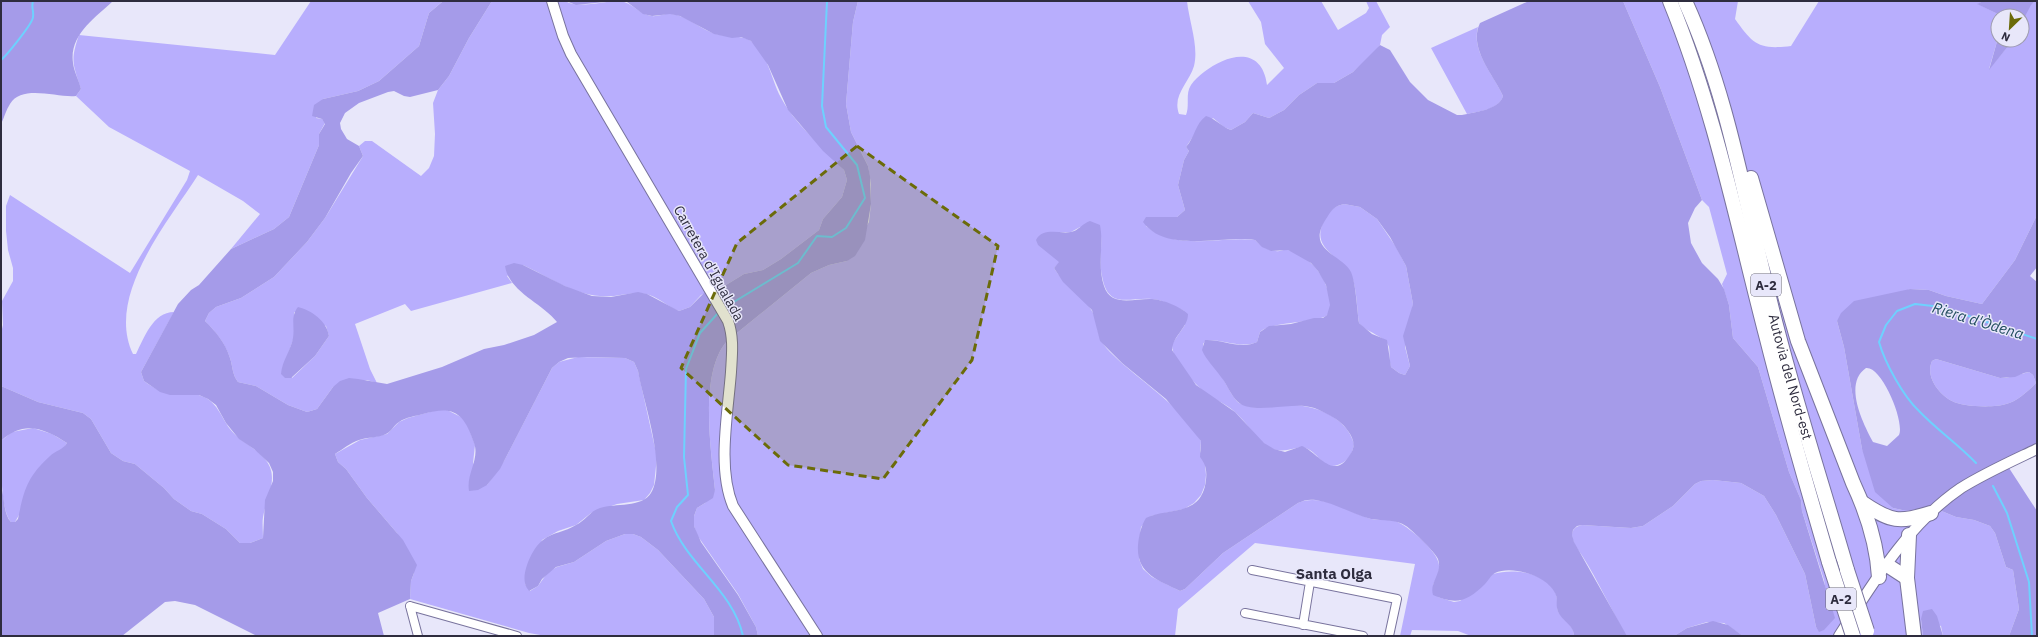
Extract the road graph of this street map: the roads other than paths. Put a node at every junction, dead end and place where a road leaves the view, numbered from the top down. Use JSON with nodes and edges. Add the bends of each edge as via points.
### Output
{"nodes":[{"id":1,"x":552,"y":1,"type":"edge"},
{"id":2,"x":1670,"y":1,"type":"edge"},
{"id":3,"x":1685,"y":1,"type":"edge"},
{"id":4,"x":1697,"y":28,"type":"junction"},
{"id":5,"x":2037,"y":448,"type":"edge"},
{"id":6,"x":1863,"y":503,"type":"junction"},
{"id":7,"x":1930,"y":513,"type":"junction"},
{"id":8,"x":1909,"y":535,"type":"junction"},
{"id":9,"x":1887,"y":565,"type":"junction"},
{"id":10,"x":1252,"y":570,"type":"dead end"},
{"id":11,"x":1878,"y":577,"type":"junction"},
{"id":12,"x":1907,"y":578,"type":"junction"},
{"id":13,"x":1310,"y":582,"type":"junction"},
{"id":14,"x":1245,"y":613,"type":"dead end"},
{"id":15,"x":1303,"y":625,"type":"junction"},
{"id":16,"x":1868,"y":634,"type":"edge"},
{"id":17,"x":418,"y":636,"type":"edge"},
{"id":18,"x":517,"y":636,"type":"edge"},
{"id":19,"x":817,"y":636,"type":"edge"},
{"id":20,"x":1363,"y":636,"type":"edge"},
{"id":21,"x":1389,"y":636,"type":"edge"},
{"id":22,"x":1839,"y":636,"type":"edge"},
{"id":23,"x":1853,"y":636,"type":"edge"},
{"id":24,"x":1914,"y":636,"type":"edge"}],
"edges":[{"from":1,"to":19,"type":"street","name":"Carretera d'Igualada","via":[[571,54],[722,310],[731,331],[733,341],[724,467],[728,494],[733,506]]},
{"from":2,"to":23,"type":"highway","name":"Autovia del Nord-est","number":"A-2","bridge":true,"via":[[1687,43],[1721,153],[1766,335],[1829,562]]},
{"from":3,"to":4,"type":"highway","name":"Autovia del Nord-est","number":"A-2"},
{"from":4,"to":6,"type":"highway","via":[[1720,77],[1798,341]]},
{"from":4,"to":16,"type":"highway","name":"Autovia del Nord-est","number":"A-2","bridge":true,"via":[[1732,137],[1769,298],[1847,570]]},
{"from":5,"to":7,"type":"street","via":[[1961,489]]},
{"from":6,"to":7,"type":"highway","via":[[1883,515],[1898,520],[1908,520]]},
{"from":6,"to":11,"type":"highway","via":[[1878,554]]},
{"from":7,"to":8,"type":"street"},
{"from":8,"to":9,"type":"street"},
{"from":8,"to":12,"type":"highway"},
{"from":9,"to":11,"type":"street"},
{"from":9,"to":12,"type":"highway"},
{"from":10,"to":13,"type":"street"},
{"from":11,"to":22,"type":"street"},
{"from":12,"to":24,"type":"highway"},
{"from":13,"to":15,"type":"street"},
{"from":13,"to":21,"type":"street","via":[[1397,599]]},
{"from":14,"to":15,"type":"street"},
{"from":15,"to":20,"type":"street"},
{"from":17,"to":18,"type":"street","via":[[410,606]]}]}
